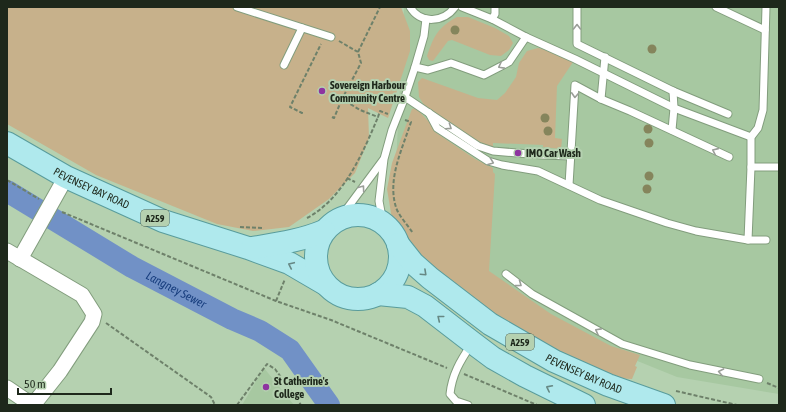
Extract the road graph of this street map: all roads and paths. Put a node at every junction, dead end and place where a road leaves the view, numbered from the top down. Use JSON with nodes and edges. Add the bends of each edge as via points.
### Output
{"nodes":[{"id":1,"x":237,"y":7,"type":"edge"},
{"id":2,"x":380,"y":7,"type":"edge"},
{"id":3,"x":410,"y":7,"type":"edge"},
{"id":4,"x":455,"y":7,"type":"edge"},
{"id":5,"x":462,"y":7,"type":"edge"},
{"id":6,"x":495,"y":7,"type":"edge"},
{"id":7,"x":577,"y":7,"type":"edge"},
{"id":8,"x":716,"y":7,"type":"edge"},
{"id":9,"x":766,"y":7,"type":"edge"},
{"id":10,"x":426,"y":19,"type":"junction"},
{"id":11,"x":492,"y":19,"type":"junction"},
{"id":12,"x":302,"y":28,"type":"junction"},
{"id":13,"x":765,"y":30,"type":"junction"},
{"id":14,"x":328,"y":36,"type":"junction"},
{"id":15,"x":526,"y":38,"type":"junction"},
{"id":16,"x":358,"y":52,"type":"junction"},
{"id":17,"x":605,"y":57,"type":"junction"},
{"id":18,"x":284,"y":65,"type":"dead end"},
{"id":19,"x":415,"y":67,"type":"junction"},
{"id":20,"x":604,"y":73,"type":"junction"},
{"id":21,"x":673,"y":91,"type":"junction"},
{"id":22,"x":406,"y":97,"type":"junction"},
{"id":23,"x":342,"y":99,"type":"junction"},
{"id":24,"x":601,"y":99,"type":"junction"},
{"id":25,"x":674,"y":108,"type":"junction"},
{"id":26,"x":380,"y":111,"type":"dead end"},
{"id":27,"x":302,"y":112,"type":"dead end"},
{"id":28,"x":429,"y":113,"type":"junction"},
{"id":29,"x":728,"y":114,"type":"dead end"},
{"id":30,"x":332,"y":116,"type":"dead end"},
{"id":31,"x":378,"y":117,"type":"junction"},
{"id":32,"x":672,"y":130,"type":"junction"},
{"id":33,"x":751,"y":137,"type":"junction"},
{"id":34,"x":7,"y":143,"type":"edge"},
{"id":35,"x":571,"y":156,"type":"junction"},
{"id":36,"x":729,"y":157,"type":"dead end"},
{"id":37,"x":384,"y":159,"type":"junction"},
{"id":38,"x":752,"y":167,"type":"junction"},
{"id":39,"x":779,"y":167,"type":"edge"},
{"id":40,"x":66,"y":178,"type":"junction"},
{"id":41,"x":7,"y":180,"type":"edge"},
{"id":42,"x":569,"y":185,"type":"junction"},
{"id":43,"x":50,"y":207,"type":"junction"},
{"id":44,"x":304,"y":220,"type":"dead end"},
{"id":45,"x":383,"y":223,"type":"junction"},
{"id":46,"x":332,"y":224,"type":"junction"},
{"id":47,"x":237,"y":227,"type":"dead end"},
{"id":48,"x":270,"y":228,"type":"dead end"},
{"id":49,"x":748,"y":240,"type":"junction"},
{"id":50,"x":766,"y":240,"type":"dead end"},
{"id":51,"x":398,"y":244,"type":"junction"},
{"id":52,"x":248,"y":248,"type":"junction"},
{"id":53,"x":7,"y":251,"type":"edge"},
{"id":54,"x":20,"y":258,"type":"junction"},
{"id":55,"x":506,"y":274,"type":"dead end"},
{"id":56,"x":325,"y":284,"type":"junction"},
{"id":57,"x":378,"y":294,"type":"junction"},
{"id":58,"x":94,"y":314,"type":"junction"},
{"id":59,"x":473,"y":344,"type":"junction"},
{"id":60,"x":456,"y":371,"type":"junction"},
{"id":61,"x":759,"y":379,"type":"joint"},
{"id":62,"x":7,"y":388,"type":"edge"},
{"id":63,"x":779,"y":388,"type":"edge"},
{"id":64,"x":33,"y":405,"type":"edge"},
{"id":65,"x":215,"y":405,"type":"edge"},
{"id":66,"x":237,"y":405,"type":"edge"},
{"id":67,"x":301,"y":405,"type":"edge"},
{"id":68,"x":468,"y":405,"type":"edge"},
{"id":69,"x":537,"y":405,"type":"edge"},
{"id":70,"x":584,"y":405,"type":"edge"},
{"id":71,"x":664,"y":405,"type":"edge"}],
"edges":[{"from":1,"to":12,"type":"lane"},
{"from":2,"to":16,"type":"path"},
{"from":3,"to":10,"type":"lane"},
{"from":4,"to":10,"type":"lane","via":[[439,19]]},
{"from":5,"to":11,"type":"lane"},
{"from":6,"to":11,"type":"lane"},
{"from":17,"to":7,"type":"lane","one_way":true,"via":[[577,44]]},
{"from":8,"to":13,"type":"lane"},
{"from":9,"to":13,"type":"lane"},
{"from":10,"to":19,"type":"lane"},
{"from":11,"to":15,"type":"lane"},
{"from":12,"to":14,"type":"lane"},
{"from":12,"to":18,"type":"lane"},
{"from":13,"to":33,"type":"lane","via":[[763,110],[758,128]]},
{"from":14,"to":16,"type":"path"},
{"from":14,"to":27,"type":"path","via":[[310,64],[290,107]]},
{"from":15,"to":19,"type":"lane","one_way":true,"via":[[509,62],[484,75],[451,62],[428,70]]},
{"from":15,"to":20,"type":"lane"},
{"from":16,"to":23,"type":"path","via":[[361,63]]},
{"from":17,"to":20,"type":"lane"},
{"from":17,"to":21,"type":"lane"},
{"from":19,"to":22,"type":"lane"},
{"from":20,"to":24,"type":"lane"},
{"from":20,"to":25,"type":"lane"},
{"from":21,"to":25,"type":"lane"},
{"from":21,"to":29,"type":"lane"},
{"from":22,"to":28,"type":"lane"},
{"from":22,"to":37,"type":"lane","via":[[392,130]]},
{"from":23,"to":30,"type":"path","via":[[334,118]]},
{"from":23,"to":31,"type":"path"},
{"from":24,"to":32,"type":"lane"},
{"from":24,"to":35,"type":"lane","one_way":true,"via":[[575,85]]},
{"from":25,"to":32,"type":"lane"},
{"from":25,"to":33,"type":"lane"},
{"from":26,"to":31,"type":"path"},
{"from":28,"to":35,"type":"lane","one_way":true,"via":[[478,146],[493,151]]},
{"from":28,"to":42,"type":"lane","one_way":true,"via":[[437,128],[488,161],[538,171]]},
{"from":31,"to":44,"type":"path","via":[[358,160],[340,190],[316,213]]},
{"from":36,"to":32,"type":"lane","one_way":true},
{"from":33,"to":38,"type":"lane"},
{"from":34,"to":40,"type":"main road","name":"PEVENSEY BAY ROAD","number":"A259"},
{"from":35,"to":42,"type":"lane"},
{"from":37,"to":45,"type":"lane","via":[[379,201]]},
{"from":46,"to":37,"type":"lane","one_way":true},
{"from":38,"to":39,"type":"lane"},
{"from":38,"to":49,"type":"lane"},
{"from":40,"to":43,"type":"street"},
{"from":40,"to":52,"type":"main road","name":"PEVENSEY BAY ROAD","number":"A259","via":[[163,222]]},
{"from":41,"to":43,"type":"path"},
{"from":42,"to":49,"type":"lane","via":[[600,200],[668,223],[696,231]]},
{"from":43,"to":54,"type":"street"},
{"from":43,"to":60,"type":"path","via":[[276,301],[331,320]]},
{"from":45,"to":46,"type":"main road","via":[[362,215],[351,215]]},
{"from":45,"to":51,"type":"main road"},
{"from":46,"to":52,"type":"main road","name":"PEVENSEY BAY ROAD","number":"A259","via":[[311,236]]},
{"from":46,"to":56,"type":"main road","via":[[317,245],[315,257],[317,269]]},
{"from":47,"to":48,"type":"path"},
{"from":49,"to":50,"type":"lane"},
{"from":51,"to":57,"type":"main road","via":[[400,262],[396,275]]},
{"from":51,"to":71,"type":"main road","name":"PEVENSEY BAY ROAD","number":"A259","one_way":true,"via":[[413,263],[430,278],[490,324],[554,361],[608,385]]},
{"from":56,"to":52,"type":"main road","name":"PEVENSEY BAY ROAD","number":"A259","one_way":true,"via":[[291,264]]},
{"from":53,"to":54,"type":"street"},
{"from":54,"to":58,"type":"street","via":[[82,295]]},
{"from":55,"to":61,"type":"lane","via":[[532,294],[622,344],[690,365]]},
{"from":56,"to":57,"type":"main road","via":[[341,296],[354,299]]},
{"from":59,"to":57,"type":"main road","number":"A259","one_way":true,"via":[[425,306],[408,298]]},
{"from":58,"to":64,"type":"street","via":[[92,322],[60,371]]},
{"from":58,"to":65,"type":"path","via":[[211,398]]},
{"from":59,"to":60,"type":"lane","via":[[460,360]]},
{"from":70,"to":59,"type":"main road","number":"A259","one_way":true,"via":[[525,376]]},
{"from":60,"to":68,"type":"lane","via":[[450,394]]},
{"from":60,"to":69,"type":"path"},
{"from":61,"to":63,"type":"path"},
{"from":62,"to":64,"type":"street"},
{"from":66,"to":67,"type":"path","via":[[267,364],[275,369]]}]}
